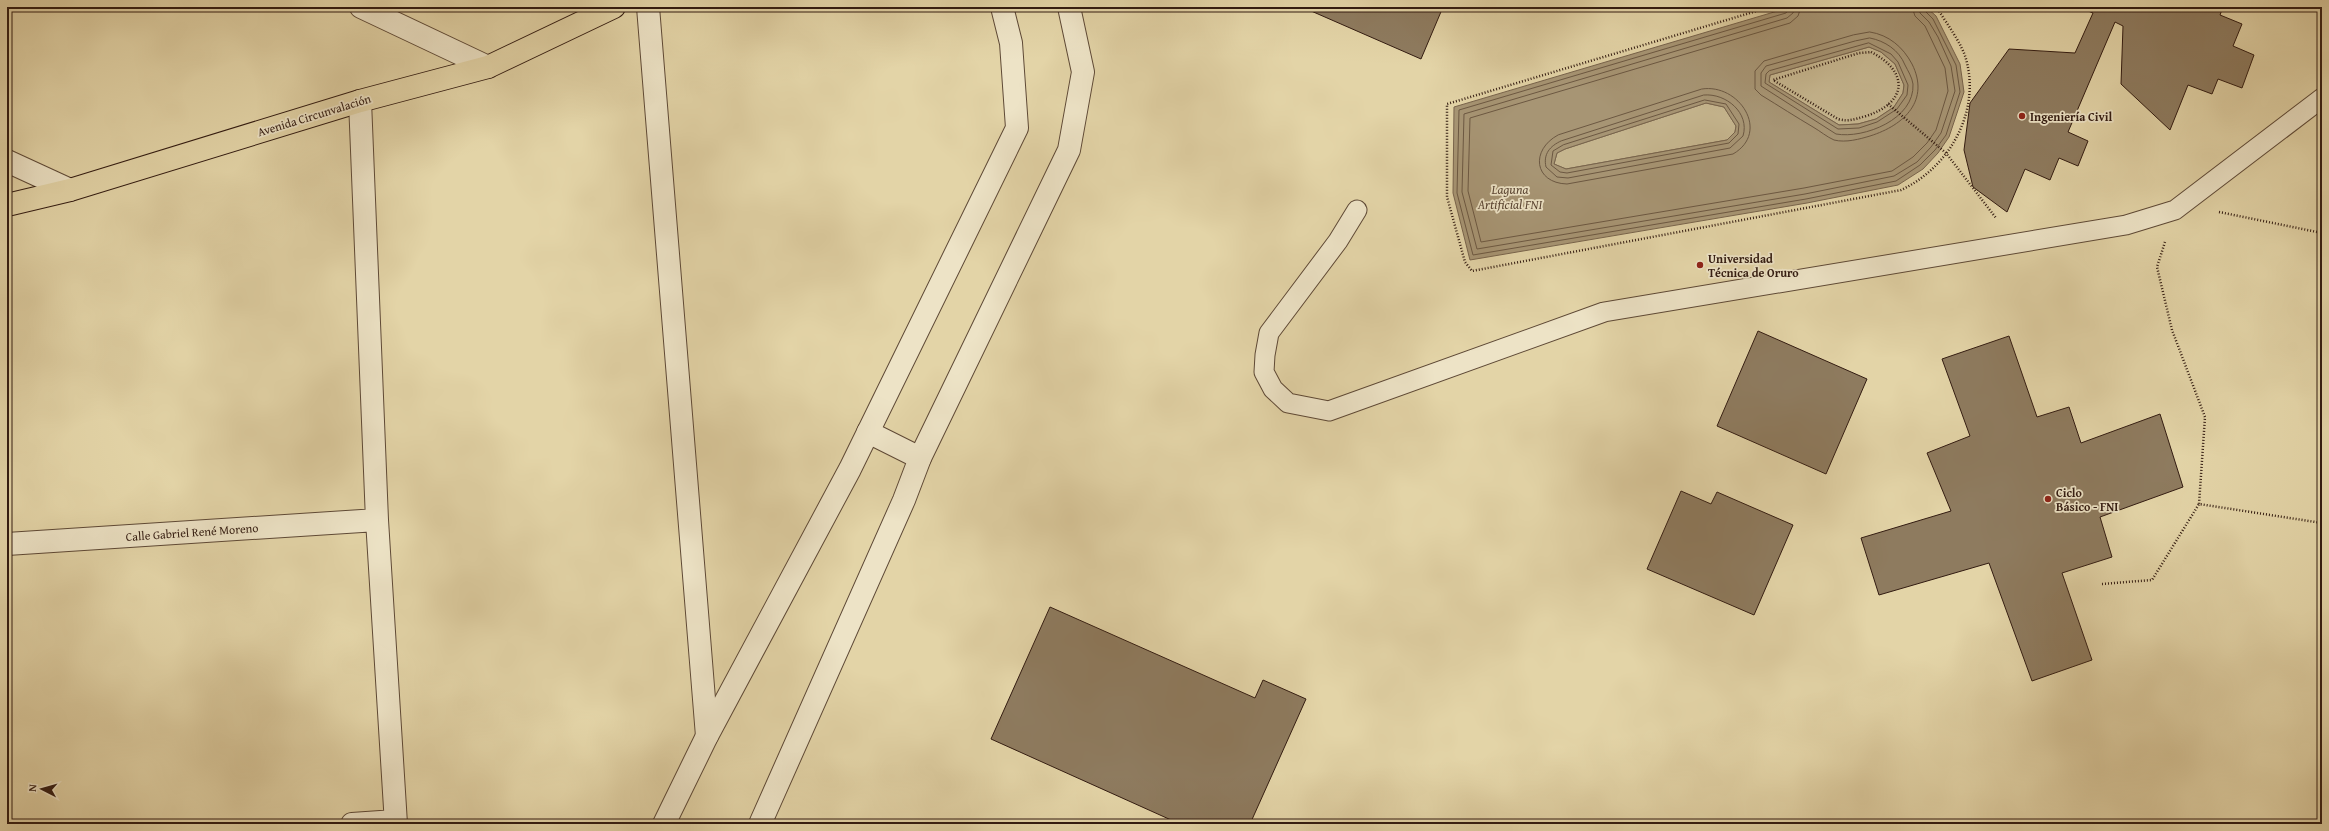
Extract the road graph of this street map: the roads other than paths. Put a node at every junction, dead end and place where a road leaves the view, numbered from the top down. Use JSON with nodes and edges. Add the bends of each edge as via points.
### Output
{"nodes":[{"id":1,"x":361,"y":7,"type":"edge"},
{"id":2,"x":614,"y":7,"type":"edge"},
{"id":3,"x":648,"y":7,"type":"edge"},
{"id":4,"x":1002,"y":7,"type":"edge"},
{"id":5,"x":1069,"y":7,"type":"edge"},
{"id":6,"x":488,"y":67,"type":"junction"},
{"id":7,"x":2322,"y":98,"type":"edge"},
{"id":8,"x":360,"y":101,"type":"junction"},
{"id":9,"x":7,"y":161,"type":"edge"},
{"id":10,"x":70,"y":190,"type":"junction"},
{"id":11,"x":7,"y":205,"type":"edge"},
{"id":12,"x":1356,"y":210,"type":"dead end"},
{"id":13,"x":868,"y":432,"type":"junction"},
{"id":14,"x":920,"y":458,"type":"junction"},
{"id":15,"x":377,"y":520,"type":"junction"},
{"id":16,"x":7,"y":544,"type":"edge"},
{"id":17,"x":707,"y":736,"type":"junction"},
{"id":18,"x":396,"y":823,"type":"edge"},
{"id":19,"x":666,"y":823,"type":"edge"},
{"id":20,"x":352,"y":824,"type":"edge"},
{"id":21,"x":760,"y":824,"type":"edge"}],
"edges":[{"from":1,"to":6,"type":"street"},
{"from":2,"to":6,"type":"main road","name":"Avenida Circunvalación"},
{"from":3,"to":17,"type":"street"},
{"from":4,"to":13,"type":"street","via":[[1011,43],[1017,128]]},
{"from":5,"to":14,"type":"street","via":[[1083,72],[1069,150]]},
{"from":6,"to":8,"type":"main road","name":"Avenida Circunvalación"},
{"from":7,"to":12,"type":"lane","via":[[2175,210],[2126,226],[1604,312],[1329,411],[1288,403],[1273,389],[1264,372],[1270,333],[1338,242]]},
{"from":8,"to":10,"type":"main road","name":"Avenida Circunvalación"},
{"from":8,"to":15,"type":"street"},
{"from":9,"to":10,"type":"street"},
{"from":10,"to":11,"type":"main road","name":"Avenida Circunvalación"},
{"from":13,"to":14,"type":"street"},
{"from":13,"to":17,"type":"street"},
{"from":14,"to":21,"type":"street","via":[[904,500]]},
{"from":15,"to":16,"type":"street","name":"Calle Gabriel René Moreno"},
{"from":15,"to":18,"type":"street"},
{"from":17,"to":19,"type":"street"},
{"from":18,"to":20,"type":"street"}]}
